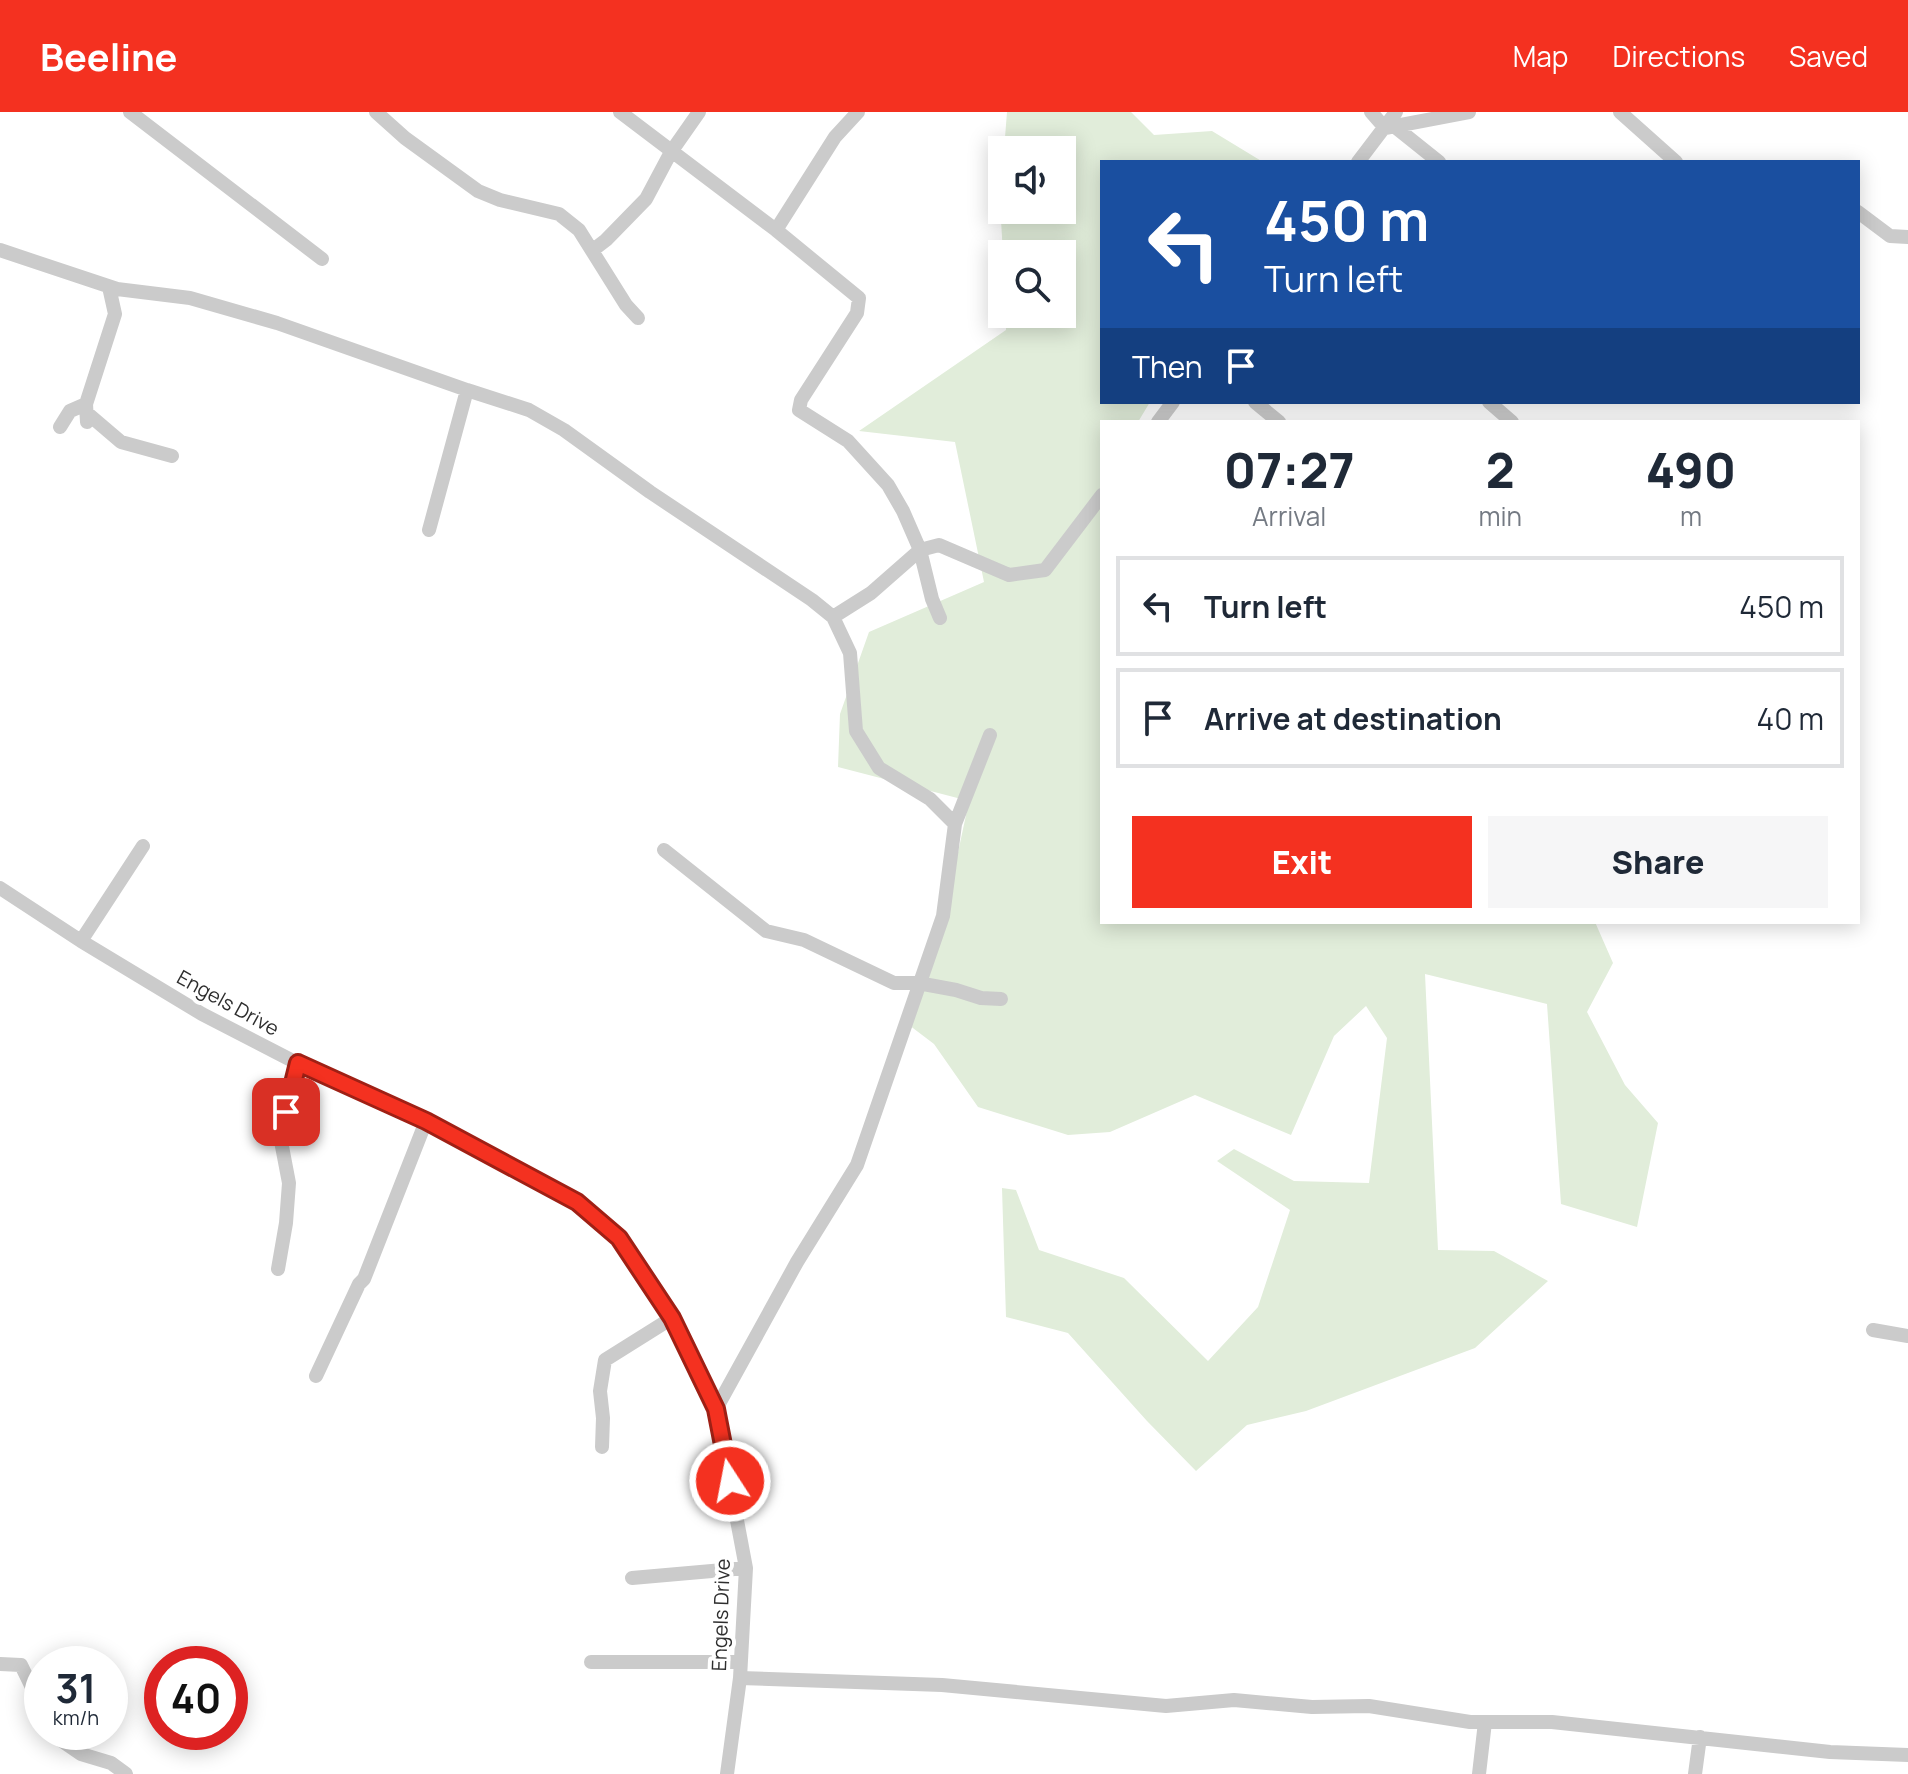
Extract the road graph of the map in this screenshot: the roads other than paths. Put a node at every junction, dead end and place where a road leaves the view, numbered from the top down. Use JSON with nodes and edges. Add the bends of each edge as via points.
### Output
{"nodes":[{"id":1,"x":130,"y":112,"type":"edge"},
{"id":2,"x":376,"y":112,"type":"edge"},
{"id":3,"x":620,"y":112,"type":"edge"},
{"id":4,"x":699,"y":112,"type":"edge"},
{"id":5,"x":858,"y":112,"type":"edge"},
{"id":6,"x":1371,"y":112,"type":"edge"},
{"id":7,"x":1469,"y":112,"type":"edge"},
{"id":8,"x":1620,"y":112,"type":"edge"},
{"id":9,"x":1391,"y":122,"type":"edge"},
{"id":10,"x":671,"y":152,"type":"junction"},
{"id":11,"x":1360,"y":160,"type":"edge"},
{"id":12,"x":1437,"y":160,"type":"edge"},
{"id":13,"x":1674,"y":160,"type":"edge"},
{"id":14,"x":1860,"y":214,"type":"edge"},
{"id":15,"x":776,"y":230,"type":"junction"},
{"id":16,"x":1908,"y":237,"type":"edge"},
{"id":17,"x":0,"y":250,"type":"edge"},
{"id":18,"x":593,"y":250,"type":"junction"},
{"id":19,"x":322,"y":259,"type":"dead end"},
{"id":20,"x":109,"y":287,"type":"junction"},
{"id":21,"x":638,"y":318,"type":"dead end"},
{"id":22,"x":467,"y":390,"type":"junction"},
{"id":23,"x":1257,"y":404,"type":"edge"},
{"id":24,"x":1491,"y":404,"type":"edge"},
{"id":25,"x":87,"y":413,"type":"junction"},
{"id":26,"x":1277,"y":420,"type":"edge"},
{"id":27,"x":1510,"y":420,"type":"edge"},
{"id":28,"x":60,"y":427,"type":"dead end"},
{"id":29,"x":172,"y":456,"type":"dead end"},
{"id":30,"x":1100,"y":498,"type":"edge"},
{"id":31,"x":429,"y":530,"type":"dead end"},
{"id":32,"x":920,"y":550,"type":"junction"},
{"id":33,"x":833,"y":617,"type":"junction"},
{"id":34,"x":940,"y":618,"type":"dead end"},
{"id":35,"x":990,"y":735,"type":"dead end"},
{"id":36,"x":955,"y":824,"type":"junction"},
{"id":37,"x":143,"y":846,"type":"dead end"},
{"id":38,"x":664,"y":850,"type":"dead end"},
{"id":39,"x":0,"y":888,"type":"edge"},
{"id":40,"x":81,"y":941,"type":"junction"},
{"id":41,"x":918,"y":983,"type":"junction"},
{"id":42,"x":1001,"y":999,"type":"dead end"},
{"id":43,"x":298,"y":1063,"type":"junction"},
{"id":44,"x":426,"y":1121,"type":"junction"},
{"id":45,"x":278,"y":1269,"type":"dead end"},
{"id":46,"x":672,"y":1318,"type":"junction"},
{"id":47,"x":1873,"y":1330,"type":"dead end"},
{"id":48,"x":1908,"y":1336,"type":"edge"},
{"id":49,"x":316,"y":1376,"type":"dead end"},
{"id":50,"x":716,"y":1409,"type":"junction"},
{"id":51,"x":602,"y":1447,"type":"dead end"},
{"id":52,"x":746,"y":1568,"type":"junction"},
{"id":53,"x":632,"y":1578,"type":"dead end"},
{"id":54,"x":591,"y":1662,"type":"dead end"},
{"id":55,"x":739,"y":1662,"type":"junction"},
{"id":56,"x":0,"y":1664,"type":"edge"},
{"id":57,"x":24,"y":1671,"type":"edge"},
{"id":58,"x":740,"y":1678,"type":"junction"},
{"id":59,"x":1485,"y":1722,"type":"junction"},
{"id":60,"x":1700,"y":1737,"type":"junction"},
{"id":61,"x":75,"y":1750,"type":"edge"},
{"id":62,"x":1908,"y":1755,"type":"edge"},
{"id":63,"x":126,"y":1774,"type":"edge"},
{"id":64,"x":727,"y":1774,"type":"edge"},
{"id":65,"x":1479,"y":1774,"type":"edge"},
{"id":66,"x":1695,"y":1774,"type":"edge"}],
"edges":[{"from":1,"to":19,"type":"street"},
{"from":2,"to":18,"type":"street","via":[[478,191],[559,214]]},
{"from":3,"to":10,"type":"street"},
{"from":4,"to":10,"type":"street"},
{"from":5,"to":15,"type":"street","via":[[835,137]]},
{"from":6,"to":9,"type":"street"},
{"from":7,"to":9,"type":"street"},
{"from":8,"to":13,"type":"street"},
{"from":9,"to":11,"type":"street"},
{"from":9,"to":12,"type":"street"},
{"from":10,"to":15,"type":"street"},
{"from":10,"to":18,"type":"street","via":[[646,199]]},
{"from":14,"to":16,"type":"street","via":[[1890,236]]},
{"from":15,"to":32,"type":"street","via":[[859,298],[857,313],[799,410],[848,441],[888,485]]},
{"from":17,"to":20,"type":"street"},
{"from":18,"to":21,"type":"street"},
{"from":20,"to":22,"type":"street","via":[[190,298],[277,323]]},
{"from":20,"to":25,"type":"street","via":[[115,314]]},
{"from":22,"to":31,"type":"street"},
{"from":22,"to":33,"type":"street","via":[[529,410],[564,430]]},
{"from":23,"to":26,"type":"street"},
{"from":24,"to":27,"type":"street"},
{"from":25,"to":28,"type":"street","via":[[70,411]]},
{"from":25,"to":29,"type":"street","via":[[121,442]]},
{"from":30,"to":32,"type":"street","via":[[1045,570],[1009,575],[939,545]]},
{"from":32,"to":33,"type":"street","via":[[871,593]]},
{"from":32,"to":34,"type":"street"},
{"from":33,"to":36,"type":"street","via":[[850,653],[856,731],[879,768],[930,799]]},
{"from":35,"to":36,"type":"street"},
{"from":36,"to":41,"type":"street","via":[[943,916]]},
{"from":37,"to":40,"type":"street"},
{"from":38,"to":41,"type":"street","via":[[766,931],[804,940],[894,983]]},
{"from":39,"to":40,"type":"street","name":"Engels Drive"},
{"from":40,"to":43,"type":"street","name":"Engels Drive","via":[[202,1014]]},
{"from":41,"to":42,"type":"street"},
{"from":41,"to":50,"type":"street","via":[[857,1165]]},
{"from":43,"to":44,"type":"street","name":"Engels Drive"},
{"from":43,"to":45,"type":"street","via":[[280,1136],[289,1183]]},
{"from":44,"to":46,"type":"street","name":"Engels Drive","via":[[577,1202],[619,1238]]},
{"from":44,"to":49,"type":"street","via":[[364,1279]]},
{"from":46,"to":50,"type":"street","name":"Engels Drive"},
{"from":46,"to":51,"type":"street","via":[[605,1360]]},
{"from":47,"to":48,"type":"street"},
{"from":50,"to":52,"type":"street","name":"Engels Drive"},
{"from":52,"to":53,"type":"street"},
{"from":52,"to":55,"type":"street","name":"Engels Drive"},
{"from":54,"to":55,"type":"street"},
{"from":55,"to":58,"type":"street","name":"Engels Drive"},
{"from":56,"to":57,"type":"street","via":[[21,1665]]},
{"from":58,"to":59,"type":"street","via":[[942,1685],[1166,1706],[1234,1700],[1369,1706]]},
{"from":58,"to":64,"type":"street","name":"Engels Drive"},
{"from":59,"to":60,"type":"street","via":[[1552,1722]]},
{"from":59,"to":65,"type":"street"},
{"from":60,"to":62,"type":"street"},
{"from":60,"to":66,"type":"street"},
{"from":61,"to":63,"type":"street"}]}
